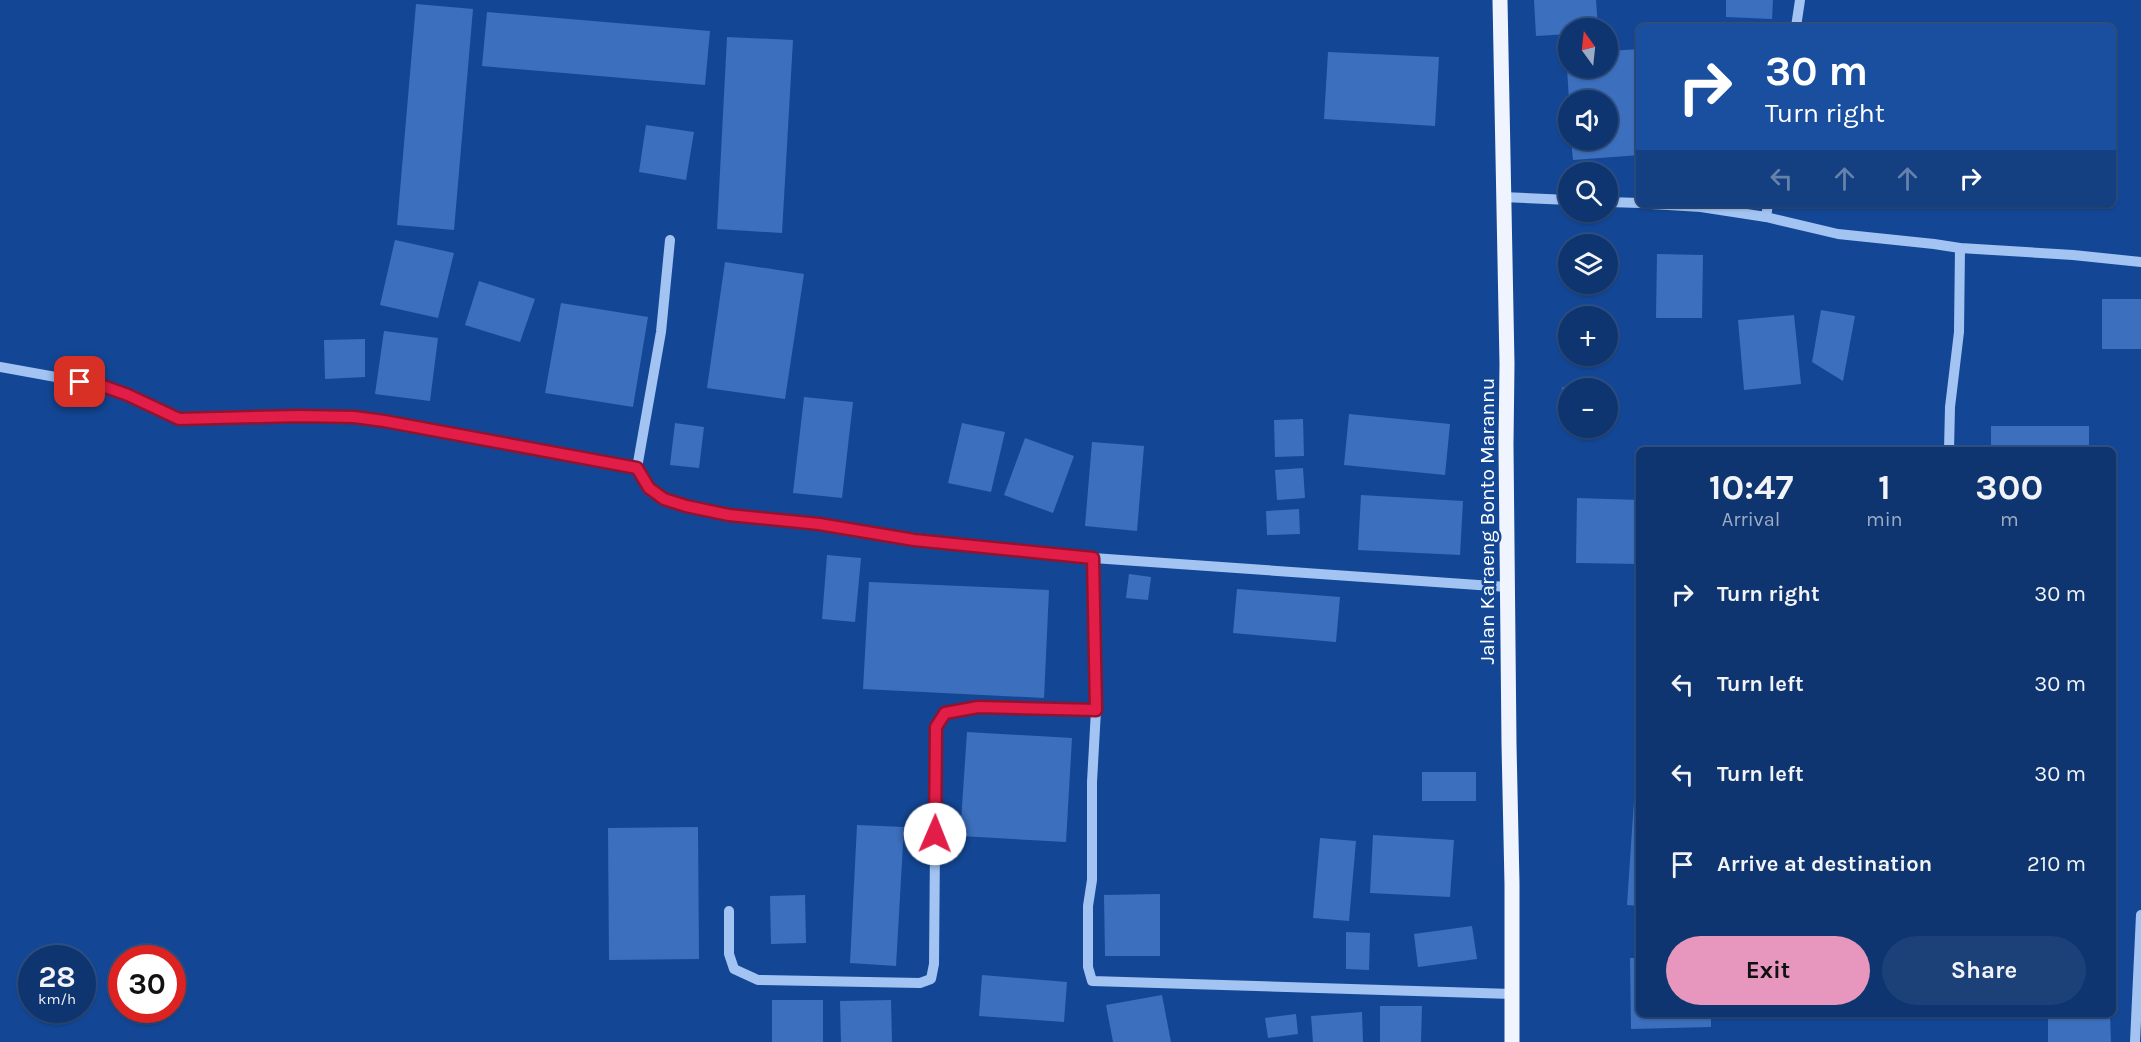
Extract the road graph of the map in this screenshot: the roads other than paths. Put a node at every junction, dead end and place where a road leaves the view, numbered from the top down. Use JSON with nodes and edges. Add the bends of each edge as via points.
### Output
{"nodes":[{"id":1,"x":1500,"y":0,"type":"edge"},
{"id":2,"x":1800,"y":0,"type":"edge"},
{"id":3,"x":1796,"y":24,"type":"edge"},
{"id":4,"x":1502,"y":197,"type":"junction"},
{"id":5,"x":1558,"y":200,"type":"edge"},
{"id":6,"x":1618,"y":202,"type":"edge"},
{"id":7,"x":1636,"y":203,"type":"edge"},
{"id":8,"x":1701,"y":207,"type":"edge"},
{"id":9,"x":1768,"y":207,"type":"edge"},
{"id":10,"x":1766,"y":217,"type":"junction"},
{"id":11,"x":670,"y":240,"type":"dead end"},
{"id":12,"x":1960,"y":248,"type":"junction"},
{"id":13,"x":2141,"y":262,"type":"edge"},
{"id":14,"x":0,"y":367,"type":"edge"},
{"id":15,"x":1949,"y":447,"type":"edge"},
{"id":16,"x":637,"y":468,"type":"junction"},
{"id":17,"x":1093,"y":558,"type":"junction"},
{"id":18,"x":1508,"y":587,"type":"junction"},
{"id":19,"x":1096,"y":710,"type":"junction"},
{"id":20,"x":729,"y":911,"type":"dead end"},
{"id":21,"x":2141,"y":915,"type":"edge"},
{"id":22,"x":1512,"y":994,"type":"junction"},
{"id":23,"x":1512,"y":1042,"type":"edge"},
{"id":24,"x":2134,"y":1042,"type":"edge"}],
"edges":[{"from":1,"to":4,"type":"main road","name":"Jalan Karaeng Bonto Marannu"},
{"from":2,"to":3,"type":"street"},
{"from":4,"to":5,"type":"street"},
{"from":4,"to":18,"type":"main road","name":"Jalan Karaeng Bonto Marannu"},
{"from":6,"to":7,"type":"street"},
{"from":8,"to":10,"type":"street"},
{"from":9,"to":10,"type":"street"},
{"from":10,"to":12,"type":"street","via":[[1838,234]]},
{"from":11,"to":16,"type":"street","via":[[661,332]]},
{"from":12,"to":13,"type":"street"},
{"from":12,"to":15,"type":"street","via":[[1958,344]]},
{"from":14,"to":16,"type":"street","via":[[100,385],[179,419],[354,417]]},
{"from":16,"to":17,"type":"street","via":[[649,488],[664,499],[718,513],[914,540]]},
{"from":17,"to":18,"type":"street"},
{"from":17,"to":19,"type":"street"},
{"from":18,"to":22,"type":"main road","name":"Jalan Karaeng Bonto Marannu"},
{"from":19,"to":20,"type":"street","via":[[978,707],[945,713],[939,720],[931,979],[920,983],[758,980],[734,969],[729,954]]},
{"from":19,"to":22,"type":"street","via":[[1088,906],[1088,967],[1092,981]]},
{"from":21,"to":24,"type":"street"},
{"from":22,"to":23,"type":"main road","name":"Jalan Karaeng Bonto Marannu"}]}
